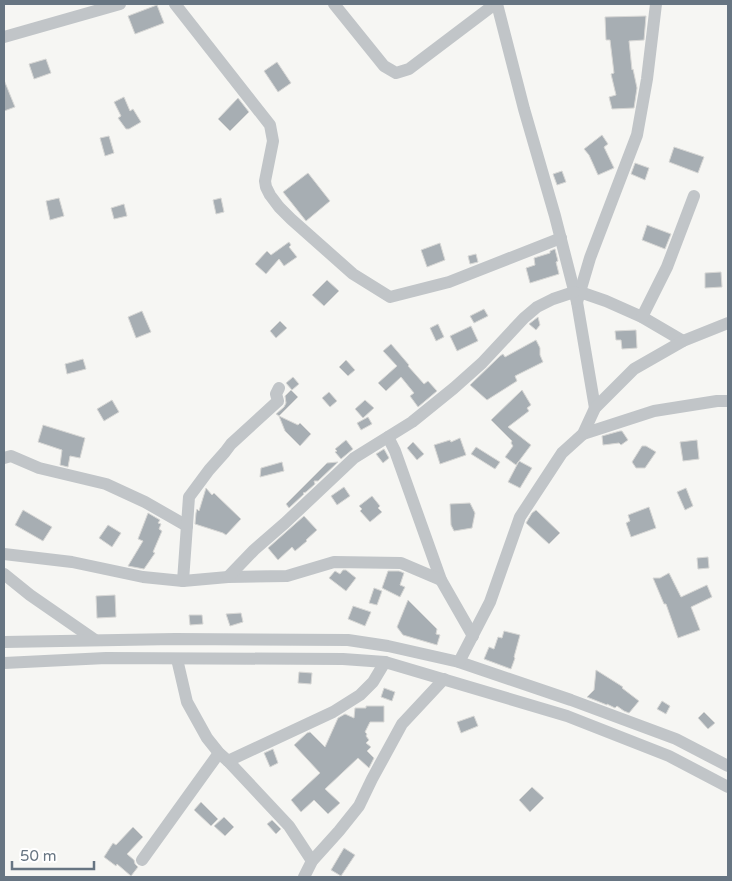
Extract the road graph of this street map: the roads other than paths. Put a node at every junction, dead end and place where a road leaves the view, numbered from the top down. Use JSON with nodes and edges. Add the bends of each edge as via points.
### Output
{"nodes":[{"id":1,"x":120,"y":4,"type":"edge"},
{"id":2,"x":175,"y":4,"type":"edge"},
{"id":3,"x":334,"y":4,"type":"edge"},
{"id":4,"x":496,"y":4,"type":"edge"},
{"id":5,"x":656,"y":4,"type":"edge"},
{"id":6,"x":4,"y":37,"type":"edge"},
{"id":7,"x":694,"y":196,"type":"dead end"},
{"id":8,"x":561,"y":238,"type":"junction"},
{"id":9,"x":577,"y":295,"type":"junction"},
{"id":10,"x":642,"y":317,"type":"junction"},
{"id":11,"x":728,"y":323,"type":"edge"},
{"id":12,"x":683,"y":341,"type":"junction"},
{"id":13,"x":279,"y":388,"type":"dead end"},
{"id":14,"x":728,"y":401,"type":"edge"},
{"id":15,"x":595,"y":408,"type":"junction"},
{"id":16,"x":583,"y":434,"type":"junction"},
{"id":17,"x":388,"y":437,"type":"junction"},
{"id":18,"x":4,"y":458,"type":"edge"},
{"id":19,"x":187,"y":526,"type":"junction"},
{"id":20,"x":4,"y":554,"type":"edge"},
{"id":21,"x":4,"y":574,"type":"edge"},
{"id":22,"x":228,"y":577,"type":"junction"},
{"id":23,"x":441,"y":580,"type":"junction"},
{"id":24,"x":183,"y":581,"type":"junction"},
{"id":25,"x":473,"y":636,"type":"junction"},
{"id":26,"x":95,"y":640,"type":"junction"},
{"id":27,"x":4,"y":642,"type":"edge"},
{"id":28,"x":177,"y":659,"type":"junction"},
{"id":29,"x":385,"y":662,"type":"junction"},
{"id":30,"x":458,"y":662,"type":"junction"},
{"id":31,"x":10,"y":663,"type":"edge"},
{"id":32,"x":4,"y":672,"type":"edge"},
{"id":33,"x":444,"y":679,"type":"junction"},
{"id":34,"x":223,"y":757,"type":"junction"},
{"id":35,"x":728,"y":766,"type":"edge"},
{"id":36,"x":728,"y":788,"type":"edge"},
{"id":37,"x":142,"y":860,"type":"dead end"},
{"id":38,"x":312,"y":861,"type":"junction"},
{"id":39,"x":304,"y":877,"type":"edge"}],
"edges":[{"from":1,"to":6,"type":"street"},
{"from":2,"to":8,"type":"street","via":[[270,125],[273,141],[265,180],[279,207],[353,274],[390,298],[449,282]]},
{"from":3,"to":4,"type":"street","via":[[384,66],[396,73],[408,69]]},
{"from":4,"to":8,"type":"street"},
{"from":5,"to":9,"type":"street","via":[[637,135]]},
{"from":7,"to":10,"type":"street","via":[[667,267]]},
{"from":8,"to":9,"type":"street"},
{"from":9,"to":10,"type":"street","via":[[606,301]]},
{"from":9,"to":15,"type":"street"},
{"from":9,"to":17,"type":"street","via":[[553,299],[537,307],[454,388]]},
{"from":10,"to":12,"type":"street"},
{"from":11,"to":12,"type":"street"},
{"from":12,"to":15,"type":"street","via":[[634,369]]},
{"from":13,"to":19,"type":"street","via":[[276,394],[278,401],[231,444],[189,497]]},
{"from":14,"to":16,"type":"street","via":[[654,411]]},
{"from":15,"to":16,"type":"street"},
{"from":16,"to":25,"type":"street","via":[[562,453],[520,517],[490,602]]},
{"from":17,"to":22,"type":"street","via":[[354,458]]},
{"from":17,"to":23,"type":"street"},
{"from":18,"to":19,"type":"street","via":[[11,456],[39,468],[106,484]]},
{"from":19,"to":24,"type":"street"},
{"from":20,"to":24,"type":"street"},
{"from":21,"to":26,"type":"street"},
{"from":22,"to":23,"type":"street","via":[[287,576],[334,562],[401,563]]},
{"from":22,"to":24,"type":"street"},
{"from":23,"to":25,"type":"street"},
{"from":25,"to":30,"type":"street"},
{"from":26,"to":27,"type":"street"},
{"from":26,"to":30,"type":"street","via":[[348,640]]},
{"from":28,"to":29,"type":"street"},
{"from":28,"to":31,"type":"street","via":[[106,658]]},
{"from":28,"to":34,"type":"street","via":[[187,702]]},
{"from":29,"to":33,"type":"street"},
{"from":29,"to":34,"type":"street","via":[[373,682],[360,695],[333,712]]},
{"from":30,"to":35,"type":"street","via":[[676,739]]},
{"from":31,"to":32,"type":"street"},
{"from":33,"to":36,"type":"street","via":[[576,720],[669,756]]},
{"from":33,"to":38,"type":"street","via":[[402,724],[359,806]]},
{"from":34,"to":37,"type":"street"},
{"from":34,"to":38,"type":"street","via":[[289,826]]},
{"from":38,"to":39,"type":"street"}]}
